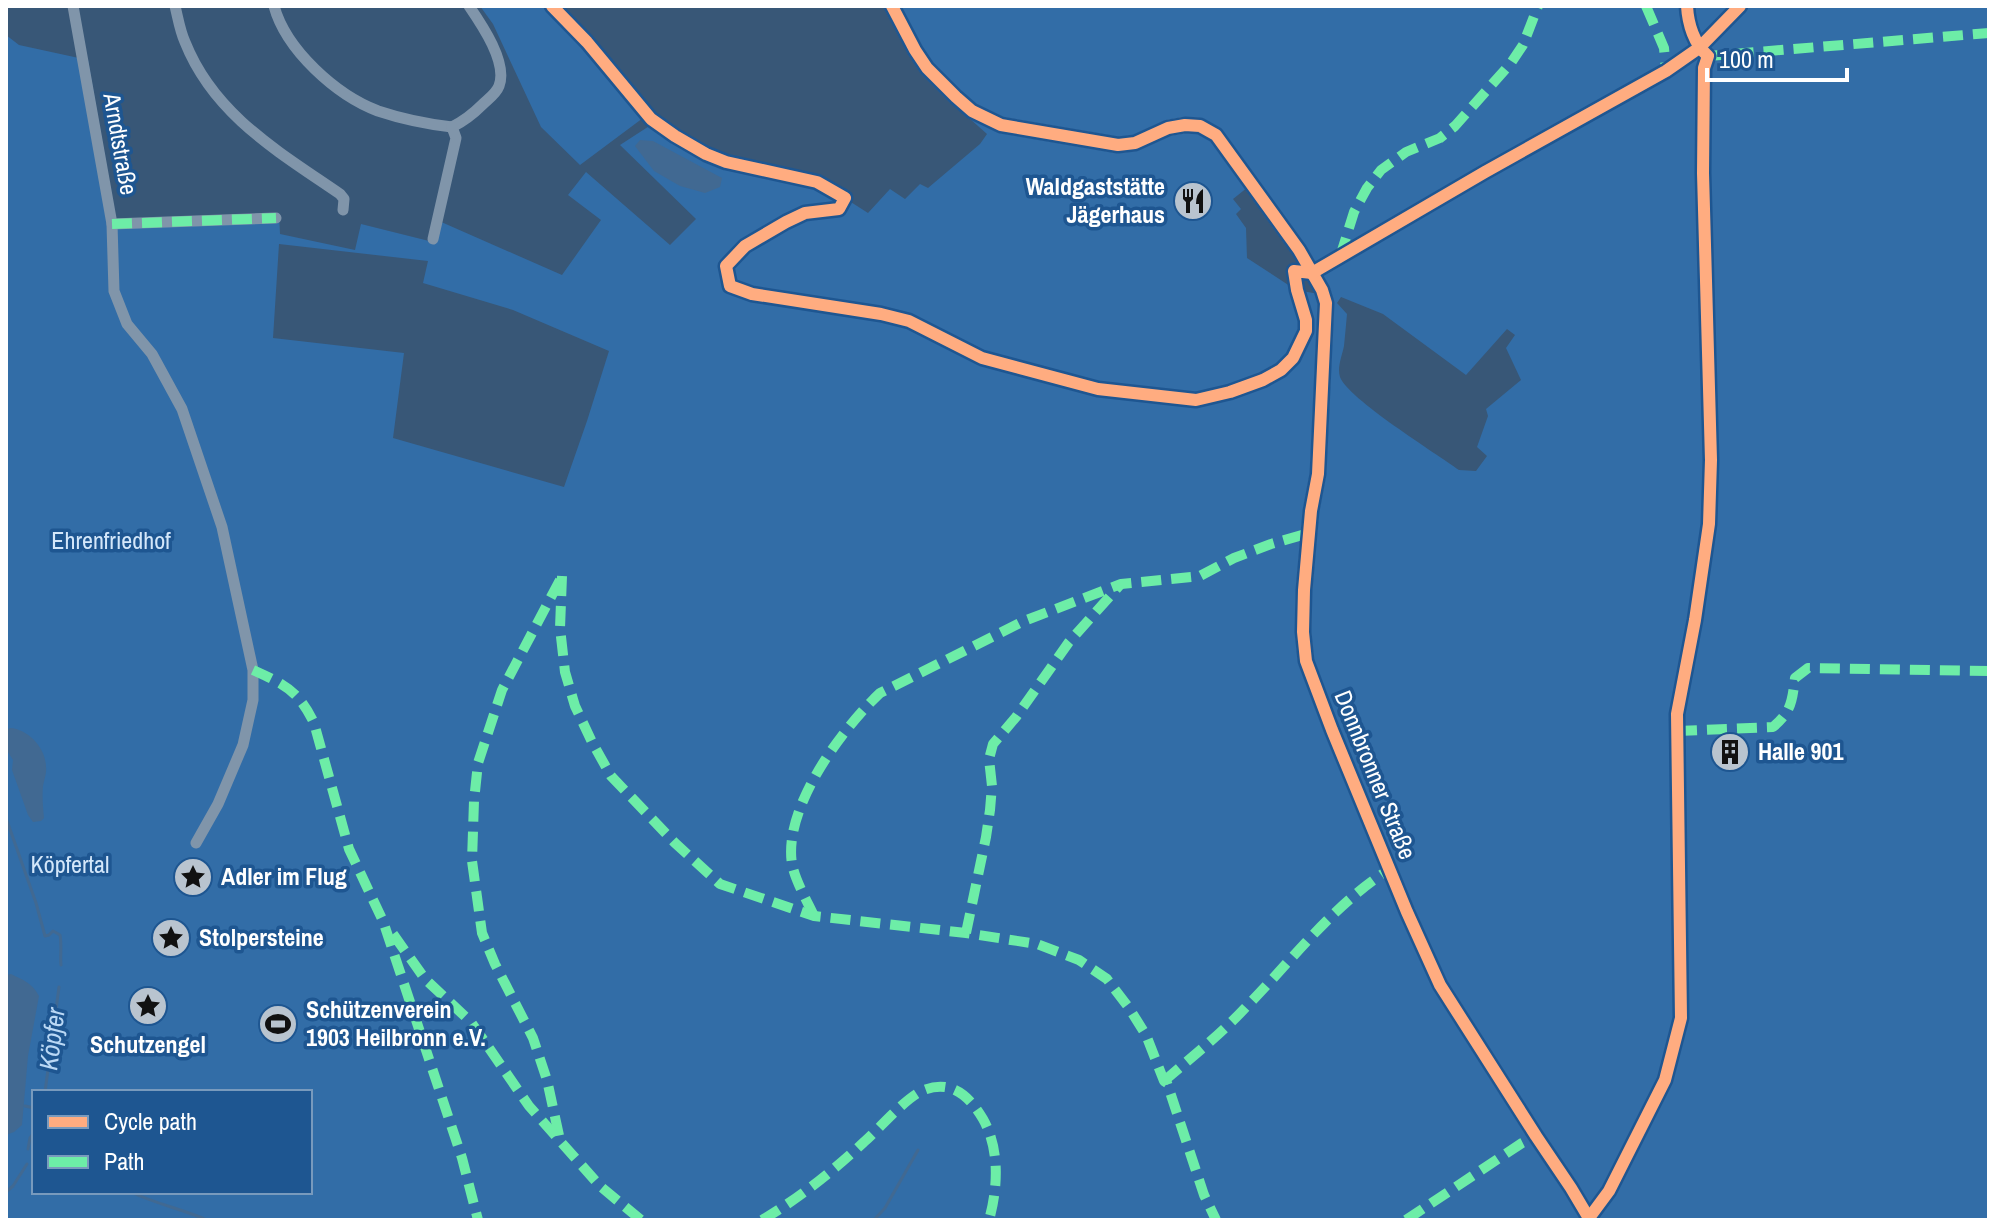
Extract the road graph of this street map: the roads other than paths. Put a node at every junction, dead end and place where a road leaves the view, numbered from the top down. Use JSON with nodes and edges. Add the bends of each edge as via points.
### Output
{"nodes":[{"id":1,"x":73,"y":6,"type":"edge"},
{"id":2,"x":175,"y":6,"type":"edge"},
{"id":3,"x":274,"y":6,"type":"edge"},
{"id":4,"x":469,"y":6,"type":"edge"},
{"id":5,"x":892,"y":6,"type":"edge"},
{"id":6,"x":452,"y":127,"type":"junction"},
{"id":7,"x":343,"y":210,"type":"dead end"},
{"id":8,"x":276,"y":218,"type":"dead end"},
{"id":9,"x":112,"y":224,"type":"junction"},
{"id":10,"x":433,"y":239,"type":"dead end"},
{"id":11,"x":196,"y":843,"type":"dead end"},
{"id":12,"x":1590,"y":1220,"type":"edge"}],
"edges":[{"from":1,"to":9,"type":"street","name":"Arndtstraße"},
{"from":2,"to":7,"type":"street","via":[[184,41],[226,106],[280,155],[340,194]]},
{"from":3,"to":6,"type":"street","via":[[306,61],[340,89],[376,110]]},
{"from":4,"to":6,"type":"street","via":[[498,57],[501,73],[498,90]]},
{"from":5,"to":12,"type":"street","name":"Donnbronner Straße","via":[[927,68],[972,111],[1001,125],[1118,145],[1185,125],[1216,135],[1299,250],[1326,303],[1318,474],[1304,590],[1306,661],[1440,985]]},
{"from":6,"to":10,"type":"street","via":[[456,138]]},
{"from":8,"to":9,"type":"street","name":"Arndtstraße"},
{"from":9,"to":11,"type":"street","via":[[114,291],[127,324],[152,354],[182,409],[222,527],[253,670],[243,745]]}]}
